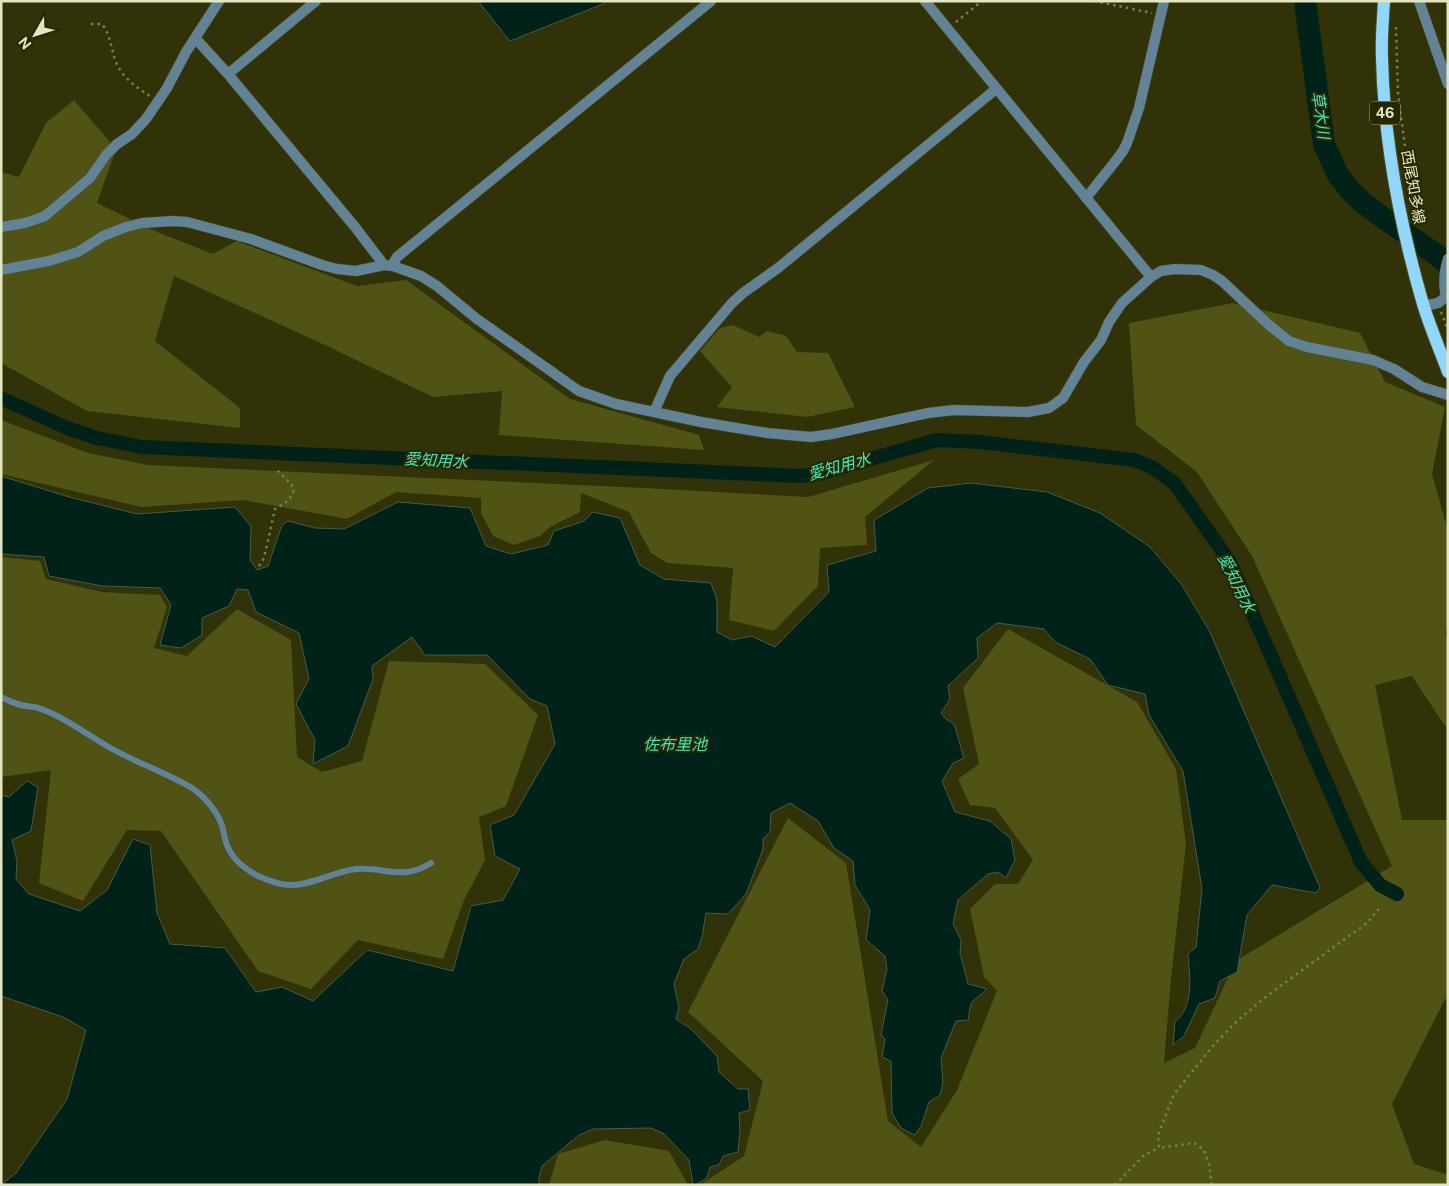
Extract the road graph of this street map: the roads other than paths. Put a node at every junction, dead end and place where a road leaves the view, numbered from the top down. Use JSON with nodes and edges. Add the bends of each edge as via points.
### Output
{"nodes":[{"id":1,"x":219,"y":1,"type":"edge"},
{"id":2,"x":316,"y":1,"type":"edge"},
{"id":3,"x":712,"y":1,"type":"edge"},
{"id":4,"x":924,"y":1,"type":"edge"},
{"id":5,"x":1164,"y":1,"type":"edge"},
{"id":6,"x":1384,"y":1,"type":"edge"},
{"id":7,"x":1419,"y":1,"type":"edge"},
{"id":8,"x":195,"y":38,"type":"junction"},
{"id":9,"x":228,"y":74,"type":"junction"},
{"id":10,"x":1448,"y":84,"type":"edge"},
{"id":11,"x":996,"y":89,"type":"junction"},
{"id":12,"x":1086,"y":198,"type":"junction"},
{"id":13,"x":1,"y":227,"type":"edge"},
{"id":14,"x":1448,"y":259,"type":"edge"},
{"id":15,"x":389,"y":266,"type":"junction"},
{"id":16,"x":1,"y":270,"type":"edge"},
{"id":17,"x":1151,"y":277,"type":"junction"},
{"id":18,"x":1424,"y":306,"type":"junction"},
{"id":19,"x":1448,"y":372,"type":"edge"},
{"id":20,"x":1448,"y":395,"type":"edge"},
{"id":21,"x":654,"y":412,"type":"junction"},
{"id":22,"x":1,"y":697,"type":"edge"},
{"id":23,"x":431,"y":863,"type":"dead end"}],
"edges":[{"from":1,"to":8,"type":"street"},
{"from":2,"to":9,"type":"street"},
{"from":3,"to":15,"type":"street"},
{"from":4,"to":11,"type":"street"},
{"from":5,"to":12,"type":"street","via":[[1128,143]]},
{"from":6,"to":18,"type":"main road","name":"西尾知多線","number":"46","via":[[1384,108],[1407,244]]},
{"from":7,"to":10,"type":"street"},
{"from":8,"to":9,"type":"street"},
{"from":8,"to":13,"type":"street","via":[[146,119],[106,155],[90,178],[45,216]]},
{"from":9,"to":15,"type":"street"},
{"from":11,"to":12,"type":"street"},
{"from":11,"to":21,"type":"street","via":[[732,303],[670,376]]},
{"from":12,"to":17,"type":"street"},
{"from":14,"to":18,"type":"street","via":[[1443,286],[1446,297],[1438,303]]},
{"from":15,"to":16,"type":"street","via":[[356,271],[337,269],[251,239],[173,221],[126,227],[103,236],[78,252]]},
{"from":15,"to":21,"type":"street","via":[[421,276],[437,286],[477,319],[578,391]]},
{"from":17,"to":20,"type":"street","via":[[1175,269],[1201,270],[1222,281],[1289,341],[1374,360],[1422,387]]},
{"from":17,"to":21,"type":"street","via":[[1122,303],[1063,398],[1049,408],[1028,412],[954,410],[811,437],[767,433]]},
{"from":18,"to":19,"type":"main road","name":"西尾知多線","number":"46"},
{"from":22,"to":23,"type":"lane","via":[[51,713],[107,747],[193,789],[221,822],[232,855],[250,872],[266,880],[298,885],[357,869],[403,873]]}]}
